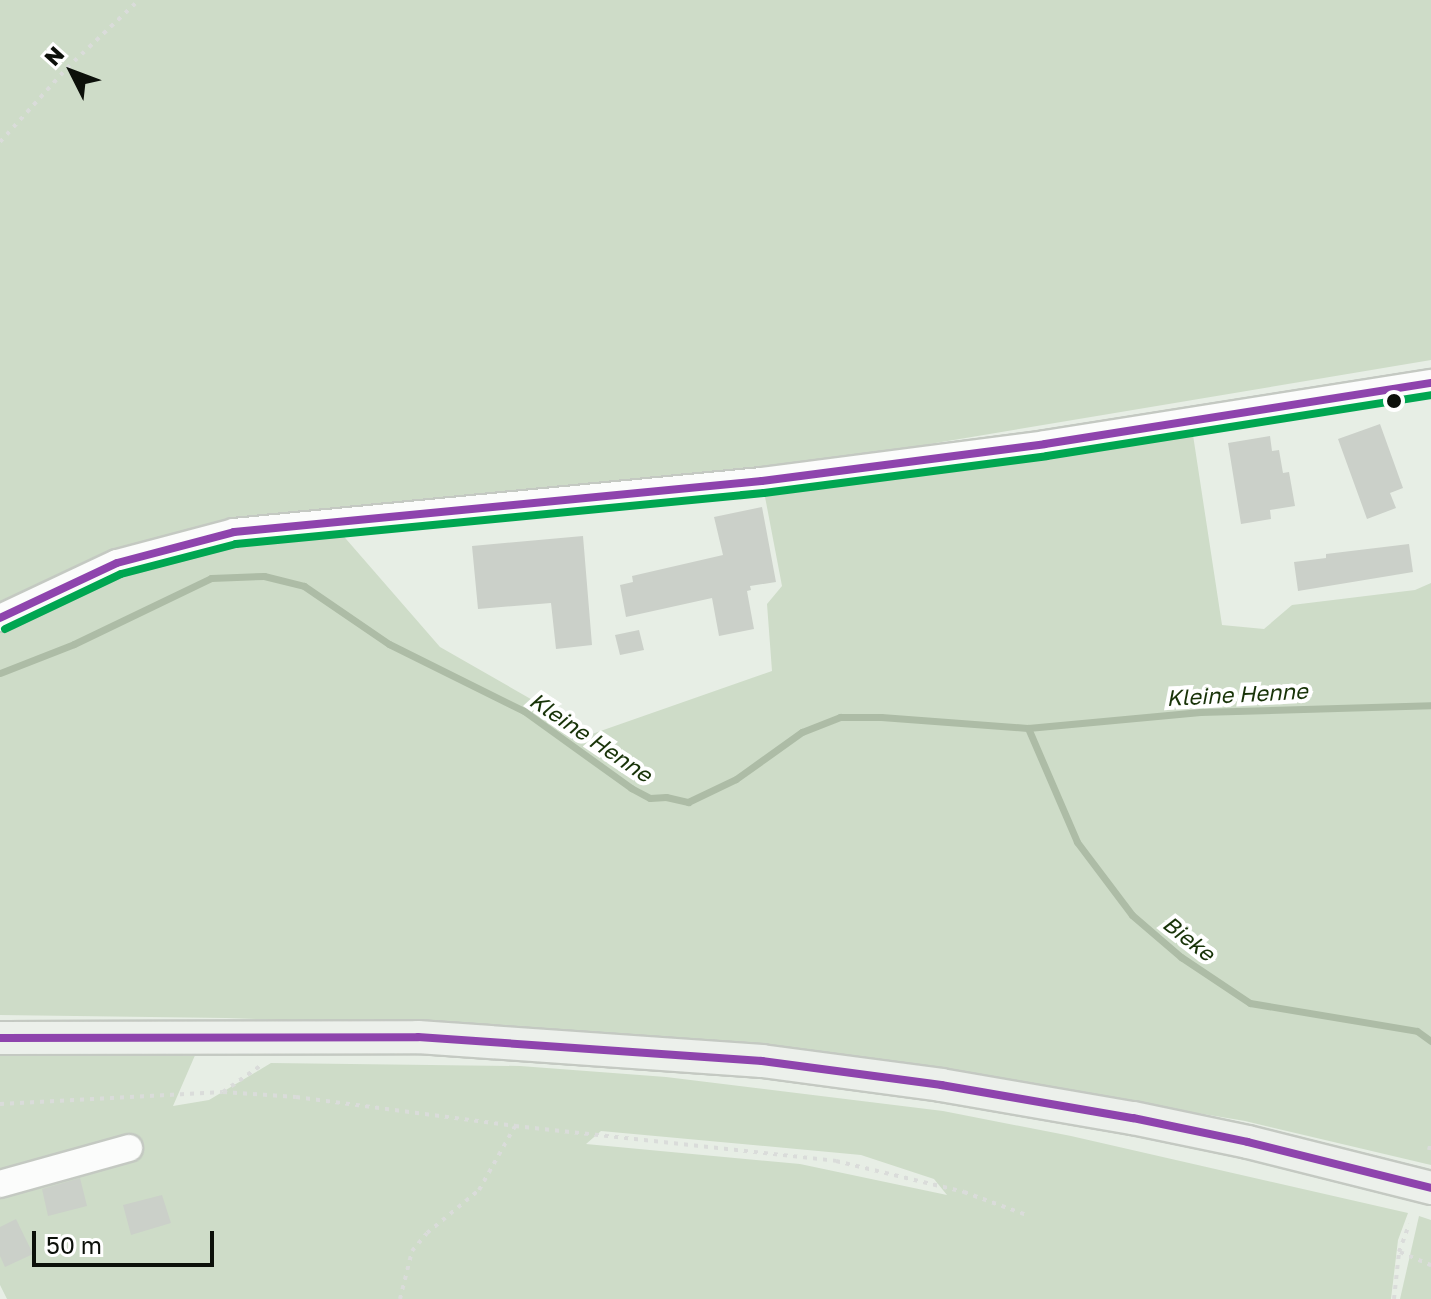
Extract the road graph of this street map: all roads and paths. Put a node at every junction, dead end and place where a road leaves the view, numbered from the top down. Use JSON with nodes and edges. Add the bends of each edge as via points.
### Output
{"nodes":[{"id":1,"x":139,"y":0,"type":"edge"},
{"id":2,"x":0,"y":142,"type":"edge"},
{"id":3,"x":1431,"y":383,"type":"edge"},
{"id":4,"x":0,"y":618,"type":"edge"},
{"id":5,"x":0,"y":1038,"type":"edge"},
{"id":6,"x":272,"y":1058,"type":"dead end"},
{"id":7,"x":223,"y":1092,"type":"junction"},
{"id":8,"x":0,"y":1104,"type":"edge"},
{"id":9,"x":515,"y":1126,"type":"junction"},
{"id":10,"x":1431,"y":1142,"type":"edge"},
{"id":11,"x":129,"y":1148,"type":"dead end"},
{"id":12,"x":1429,"y":1150,"type":"dead end"},
{"id":13,"x":0,"y":1184,"type":"edge"},
{"id":14,"x":1431,"y":1188,"type":"edge"},
{"id":15,"x":1027,"y":1215,"type":"dead end"},
{"id":16,"x":1409,"y":1224,"type":"dead end"},
{"id":17,"x":1399,"y":1252,"type":"junction"},
{"id":18,"x":1431,"y":1265,"type":"edge"},
{"id":19,"x":400,"y":1299,"type":"edge"},
{"id":20,"x":1394,"y":1299,"type":"edge"}],
"edges":[{"from":1,"to":2,"type":"path"},
{"from":3,"to":4,"type":"street","via":[[1045,444],[762,481],[234,532],[117,563]]},
{"from":5,"to":14,"type":"main road","via":[[418,1037],[762,1061],[1133,1118]]},
{"from":6,"to":7,"type":"path"},
{"from":7,"to":8,"type":"path"},
{"from":7,"to":9,"type":"path"},
{"from":9,"to":15,"type":"path","via":[[836,1161],[922,1181]]},
{"from":9,"to":19,"type":"path","via":[[479,1190],[412,1251]]},
{"from":10,"to":12,"type":"path"},
{"from":11,"to":13,"type":"street"},
{"from":16,"to":17,"type":"path"},
{"from":17,"to":18,"type":"path"},
{"from":17,"to":20,"type":"path"}]}
